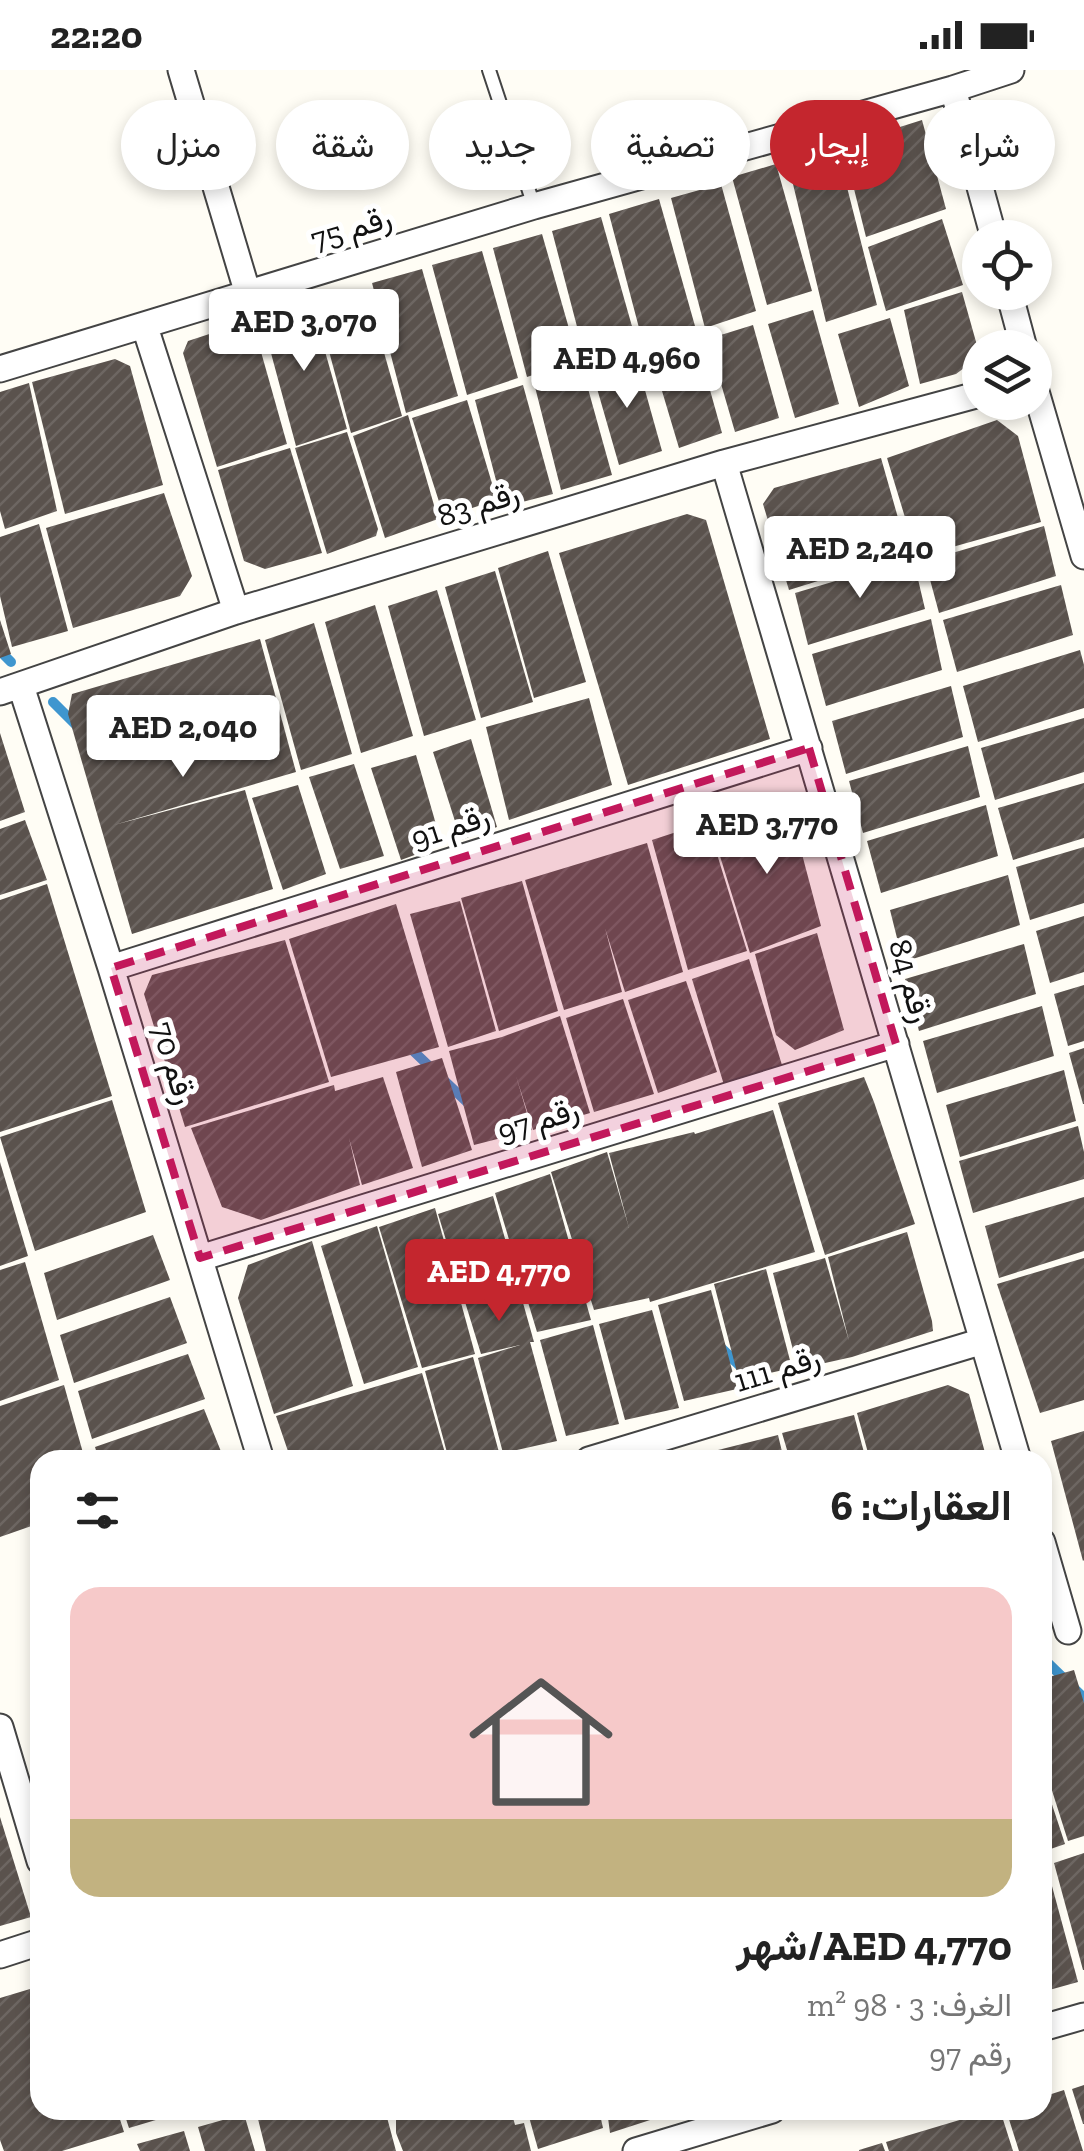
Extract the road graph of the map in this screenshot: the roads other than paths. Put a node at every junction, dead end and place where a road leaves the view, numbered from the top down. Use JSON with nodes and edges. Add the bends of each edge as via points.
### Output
{"nodes":[{"id":1,"x":182,"y":70,"type":"edge"},
{"id":2,"x":489,"y":70,"type":"edge"},
{"id":3,"x":1011,"y":70,"type":"edge"},
{"id":4,"x":953,"y":88,"type":"junction"},
{"id":5,"x":534,"y":206,"type":"junction"},
{"id":6,"x":989,"y":220,"type":"edge"},
{"id":7,"x":248,"y":294,"type":"junction"},
{"id":8,"x":145,"y":326,"type":"junction"},
{"id":9,"x":0,"y":369,"type":"edge"},
{"id":10,"x":962,"y":399,"type":"edge"},
{"id":11,"x":1044,"y":420,"type":"edge"},
{"id":12,"x":724,"y":463,"type":"junction"},
{"id":13,"x":1084,"y":556,"type":"edge"},
{"id":14,"x":236,"y":611,"type":"junction"},
{"id":15,"x":10,"y":689,"type":"edge"},
{"id":16,"x":809,"y":748,"type":"junction"},
{"id":17,"x":110,"y":968,"type":"junction"},
{"id":18,"x":896,"y":1044,"type":"junction"},
{"id":19,"x":200,"y":1258,"type":"junction"},
{"id":20,"x":984,"y":1341,"type":"junction"},
{"id":21,"x":258,"y":1450,"type":"edge"},
{"id":22,"x":622,"y":1450,"type":"edge"},
{"id":23,"x":1015,"y":1450,"type":"edge"},
{"id":24,"x":1052,"y":1567,"type":"edge"},
{"id":25,"x":1076,"y":1628,"type":"edge"},
{"id":26,"x":1052,"y":1635,"type":"edge"},
{"id":27,"x":0,"y":1727,"type":"edge"},
{"id":28,"x":30,"y":1828,"type":"edge"},
{"id":29,"x":30,"y":1945,"type":"edge"},
{"id":30,"x":0,"y":1955,"type":"edge"},
{"id":31,"x":1084,"y":2016,"type":"edge"},
{"id":32,"x":1052,"y":2025,"type":"edge"},
{"id":33,"x":739,"y":2120,"type":"edge"},
{"id":34,"x":636,"y":2151,"type":"edge"}],
"edges":[{"from":1,"to":7,"type":"street"},
{"from":2,"to":5,"type":"lane"},
{"from":3,"to":4,"type":"street","name":"رقم 75"},
{"from":4,"to":5,"type":"street","name":"رقم 75"},
{"from":4,"to":6,"type":"street"},
{"from":5,"to":7,"type":"street","name":"رقم 75"},
{"from":7,"to":8,"type":"street","name":"رقم 75"},
{"from":8,"to":9,"type":"street","name":"رقم 75"},
{"from":8,"to":14,"type":"street"},
{"from":10,"to":12,"type":"street","name":"رقم 83"},
{"from":11,"to":13,"type":"street"},
{"from":12,"to":14,"type":"street","name":"رقم 83"},
{"from":12,"to":16,"type":"street","name":"رقم 84"},
{"from":14,"to":15,"type":"street","name":"رقم 83"},
{"from":15,"to":17,"type":"street","name":"رقم 70"},
{"from":16,"to":17,"type":"street","name":"رقم 91"},
{"from":16,"to":18,"type":"street","name":"رقم 84"},
{"from":17,"to":19,"type":"street","name":"رقم 70"},
{"from":18,"to":19,"type":"street","name":"رقم 97"},
{"from":18,"to":20,"type":"street","name":"رقم 84"},
{"from":19,"to":21,"type":"street","name":"رقم 70"},
{"from":20,"to":22,"type":"street","name":"رقم 111"},
{"from":20,"to":23,"type":"street","name":"رقم 84"},
{"from":24,"to":25,"type":"street"},
{"from":25,"to":26,"type":"street"},
{"from":27,"to":28,"type":"street"},
{"from":29,"to":30,"type":"street"},
{"from":31,"to":32,"type":"street"},
{"from":33,"to":34,"type":"street"}]}
